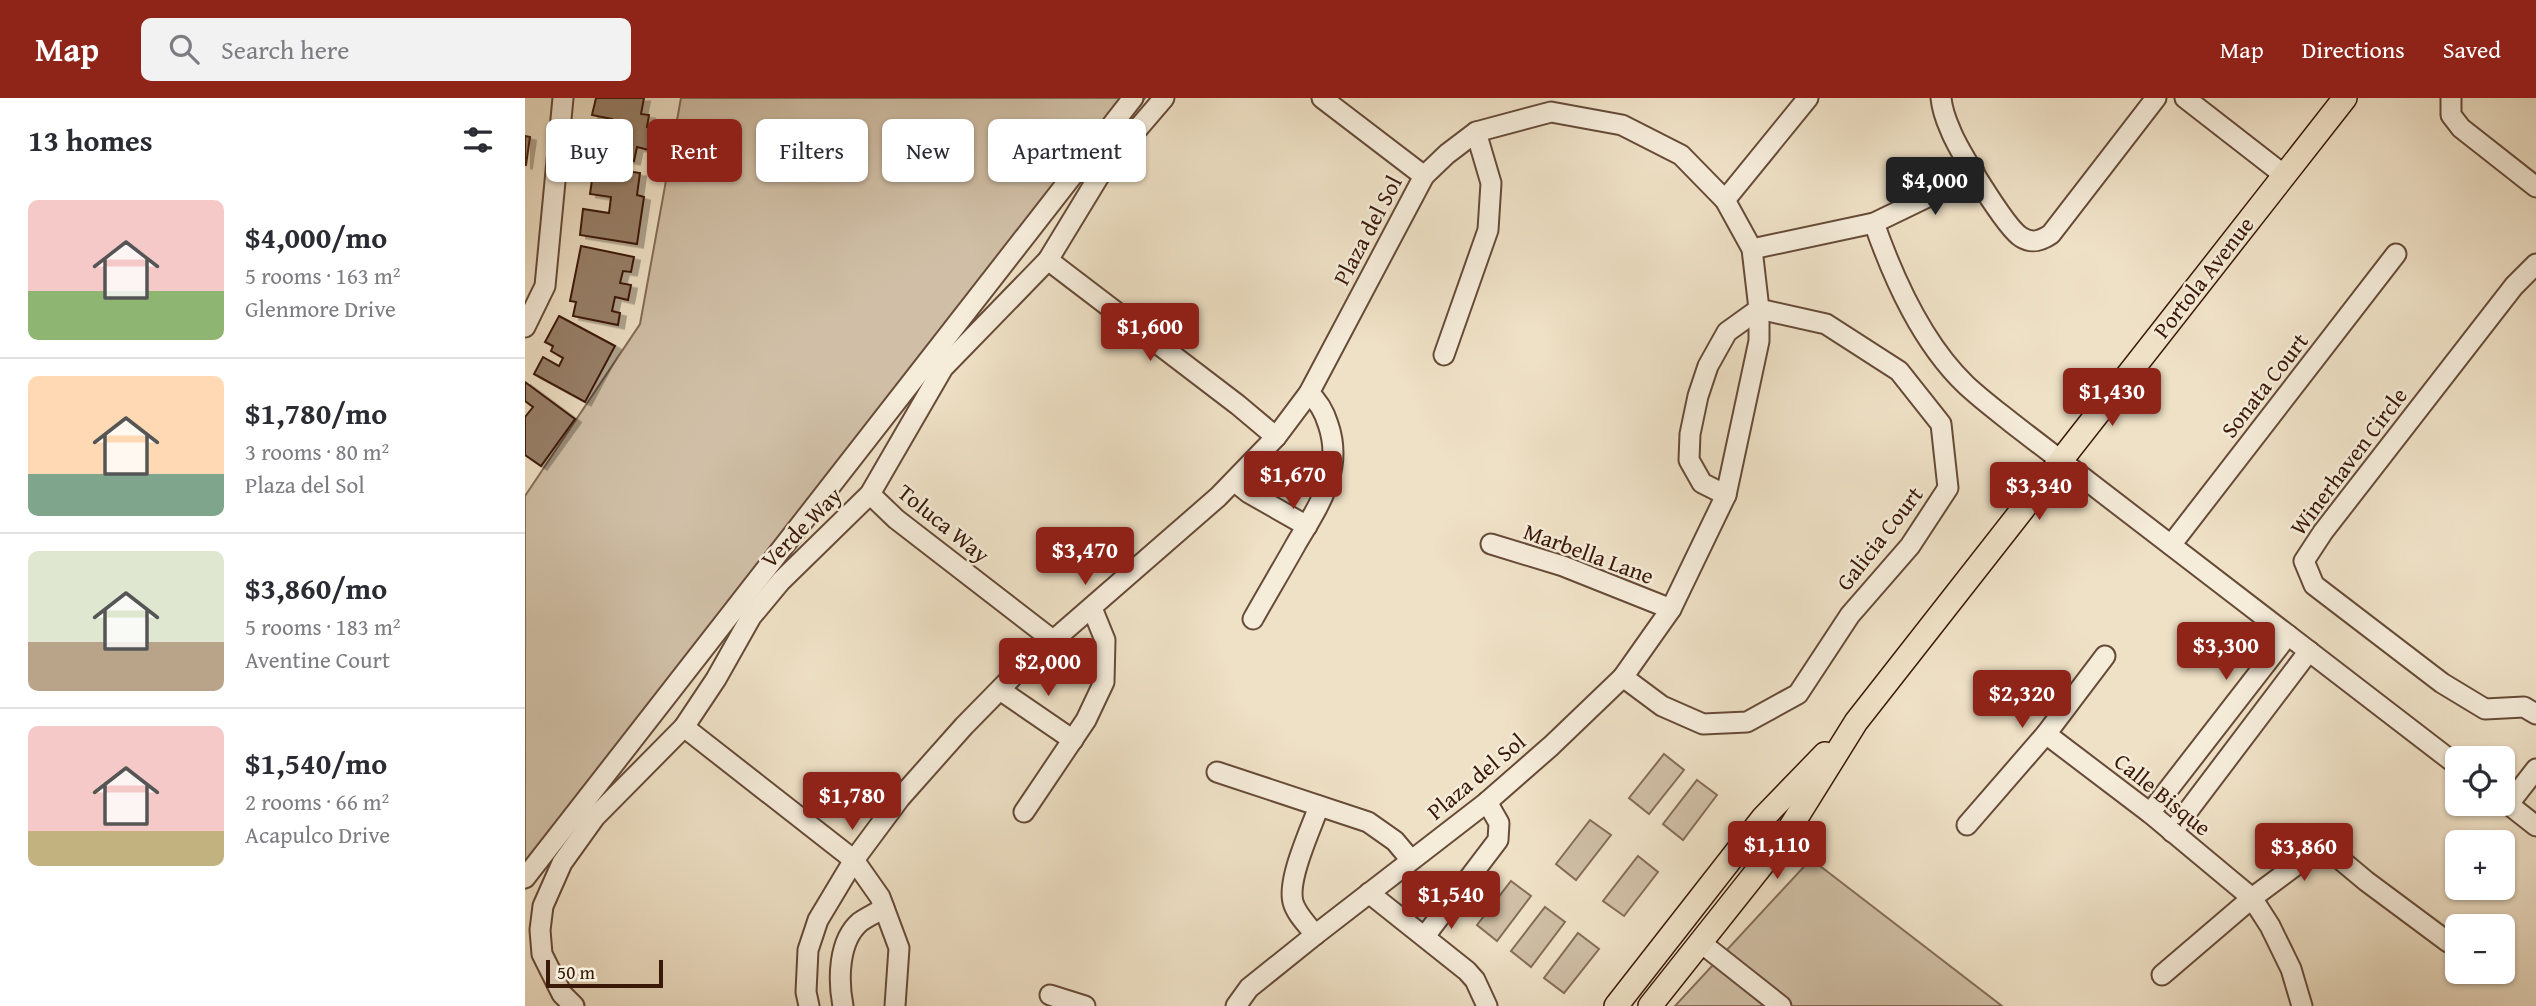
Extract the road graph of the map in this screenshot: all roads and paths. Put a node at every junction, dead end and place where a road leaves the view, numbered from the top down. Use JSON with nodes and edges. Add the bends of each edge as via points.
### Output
{"nodes":[{"id":1,"x":563,"y":98,"type":"edge"},
{"id":2,"x":1133,"y":98,"type":"edge"},
{"id":3,"x":1164,"y":98,"type":"edge"},
{"id":4,"x":1322,"y":98,"type":"edge"},
{"id":5,"x":1808,"y":98,"type":"edge"},
{"id":6,"x":1941,"y":98,"type":"edge"},
{"id":7,"x":2156,"y":98,"type":"edge"},
{"id":8,"x":2185,"y":98,"type":"edge"},
{"id":9,"x":2344,"y":98,"type":"edge"},
{"id":10,"x":2451,"y":98,"type":"edge"},
{"id":11,"x":1476,"y":132,"type":"junction"},
{"id":12,"x":1974,"y":171,"type":"junction"},
{"id":13,"x":2284,"y":175,"type":"junction"},
{"id":14,"x":1424,"y":176,"type":"junction"},
{"id":15,"x":2536,"y":187,"type":"edge"},
{"id":16,"x":1725,"y":200,"type":"junction"},
{"id":17,"x":1874,"y":223,"type":"junction"},
{"id":18,"x":1752,"y":249,"type":"junction"},
{"id":19,"x":2396,"y":254,"type":"dead end"},
{"id":20,"x":1048,"y":260,"type":"junction"},
{"id":21,"x":2536,"y":264,"type":"edge"},
{"id":22,"x":1759,"y":309,"type":"junction"},
{"id":23,"x":525,"y":327,"type":"edge"},
{"id":24,"x":1444,"y":355,"type":"dead end"},
{"id":25,"x":1309,"y":393,"type":"junction"},
{"id":26,"x":1276,"y":437,"type":"junction"},
{"id":27,"x":2060,"y":459,"type":"junction"},
{"id":28,"x":1234,"y":481,"type":"junction"},
{"id":29,"x":870,"y":494,"type":"junction"},
{"id":30,"x":1726,"y":495,"type":"junction"},
{"id":31,"x":1307,"y":526,"type":"junction"},
{"id":32,"x":1491,"y":544,"type":"dead end"},
{"id":33,"x":2171,"y":545,"type":"junction"},
{"id":34,"x":1092,"y":608,"type":"junction"},
{"id":35,"x":1671,"y":609,"type":"junction"},
{"id":36,"x":1253,"y":619,"type":"dead end"},
{"id":37,"x":2288,"y":635,"type":"junction"},
{"id":38,"x":1054,"y":641,"type":"junction"},
{"id":39,"x":2309,"y":651,"type":"junction"},
{"id":40,"x":2105,"y":656,"type":"dead end"},
{"id":41,"x":1623,"y":677,"type":"junction"},
{"id":42,"x":1000,"y":690,"type":"junction"},
{"id":43,"x":2536,"y":714,"type":"edge"},
{"id":44,"x":1856,"y":722,"type":"junction"},
{"id":45,"x":684,"y":727,"type":"junction"},
{"id":46,"x":2046,"y":734,"type":"junction"},
{"id":47,"x":1073,"y":740,"type":"junction"},
{"id":48,"x":2196,"y":753,"type":"junction"},
{"id":49,"x":2445,"y":756,"type":"edge"},
{"id":50,"x":2536,"y":769,"type":"edge"},
{"id":51,"x":2220,"y":770,"type":"junction"},
{"id":52,"x":1217,"y":772,"type":"dead end"},
{"id":53,"x":2515,"y":791,"type":"edge"},
{"id":54,"x":1487,"y":802,"type":"junction"},
{"id":55,"x":1319,"y":806,"type":"junction"},
{"id":56,"x":2515,"y":810,"type":"edge"},
{"id":57,"x":1024,"y":812,"type":"dead end"},
{"id":58,"x":2150,"y":813,"type":"junction"},
{"id":59,"x":1967,"y":825,"type":"dead end"},
{"id":60,"x":2536,"y":826,"type":"edge"},
{"id":61,"x":2172,"y":832,"type":"junction"},
{"id":62,"x":854,"y":860,"type":"junction"},
{"id":63,"x":1411,"y":860,"type":"junction"},
{"id":64,"x":525,"y":878,"type":"edge"},
{"id":65,"x":1369,"y":893,"type":"junction"},
{"id":66,"x":2252,"y":898,"type":"junction"},
{"id":67,"x":884,"y":908,"type":"junction"},
{"id":68,"x":1315,"y":935,"type":"junction"},
{"id":69,"x":1425,"y":936,"type":"junction"},
{"id":70,"x":2445,"y":940,"type":"edge"},
{"id":71,"x":1700,"y":942,"type":"junction"},
{"id":72,"x":2162,"y":975,"type":"dead end"},
{"id":73,"x":1050,"y":995,"type":"dead end"},
{"id":74,"x":574,"y":1006,"type":"edge"},
{"id":75,"x":809,"y":1006,"type":"edge"},
{"id":76,"x":843,"y":1006,"type":"edge"},
{"id":77,"x":895,"y":1006,"type":"edge"},
{"id":78,"x":1086,"y":1006,"type":"edge"},
{"id":79,"x":1236,"y":1006,"type":"edge"},
{"id":80,"x":1487,"y":1006,"type":"edge"},
{"id":81,"x":1616,"y":1006,"type":"edge"},
{"id":82,"x":1650,"y":1006,"type":"edge"},
{"id":83,"x":1781,"y":1006,"type":"edge"},
{"id":84,"x":2302,"y":1006,"type":"edge"}],
"edges":[{"from":1,"to":23,"type":"street","via":[[545,286]]},
{"from":2,"to":64,"type":"street"},
{"from":3,"to":20,"type":"street","name":"Verde Way","via":[[1104,169]]},
{"from":4,"to":14,"type":"street"},
{"from":5,"to":16,"type":"street"},
{"from":6,"to":12,"type":"street","via":[[1950,131]]},
{"from":7,"to":12,"type":"street","via":[[2042,240],[2031,241],[2012,230]]},
{"from":8,"to":13,"type":"street"},
{"from":9,"to":13,"type":"main road","name":"Portola Avenue"},
{"from":10,"to":15,"type":"street","via":[[2451,115],[2461,128]]},
{"from":11,"to":14,"type":"street","name":"Plaza del Sol"},
{"from":11,"to":16,"type":"street","name":"Plaza del Sol","via":[[1551,112],[1622,125],[1681,155]]},
{"from":11,"to":24,"type":"street","via":[[1491,183],[1488,230]]},
{"from":12,"to":17,"type":"street"},
{"from":13,"to":27,"type":"main road","name":"Portola Avenue"},
{"from":14,"to":25,"type":"street","name":"Plaza del Sol"},
{"from":16,"to":18,"type":"street","name":"Plaza del Sol"},
{"from":17,"to":18,"type":"street"},
{"from":17,"to":27,"type":"street","via":[[1892,273],[1925,334],[1965,383]]},
{"from":18,"to":22,"type":"street","name":"Plaza del Sol"},
{"from":19,"to":33,"type":"street","name":"Sonata Court"},
{"from":20,"to":26,"type":"street"},
{"from":20,"to":29,"type":"street","name":"Verde Way","via":[[943,368]]},
{"from":21,"to":43,"type":"street","name":"Winerhaven Circle","via":[[2304,561],[2314,585],[2442,683],[2485,709],[2524,707]]},
{"from":22,"to":30,"type":"street","name":"Plaza del Sol","via":[[1759,341]]},
{"from":22,"to":30,"type":"street","via":[[1727,332],[1708,366],[1690,434],[1689,460],[1702,483]]},
{"from":22,"to":41,"type":"street","name":"Galicia Court","via":[[1826,324],[1899,371],[1941,424],[1948,488],[1910,546],[1850,615],[1798,694],[1747,722],[1703,724],[1662,706]]},
{"from":25,"to":26,"type":"street","name":"Plaza del Sol"},
{"from":25,"to":31,"type":"street","via":[[1325,414],[1334,464],[1327,491]]},
{"from":26,"to":28,"type":"street","name":"Plaza del Sol"},
{"from":27,"to":33,"type":"street"},
{"from":27,"to":44,"type":"main road","name":"Portola Avenue"},
{"from":28,"to":31,"type":"street"},
{"from":28,"to":34,"type":"street","name":"Plaza del Sol"},
{"from":29,"to":38,"type":"street","name":"Toluca Way"},
{"from":29,"to":45,"type":"street","name":"Verde Way","via":[[751,617]]},
{"from":30,"to":35,"type":"street","name":"Plaza del Sol"},
{"from":31,"to":36,"type":"street"},
{"from":32,"to":35,"type":"street","name":"Marbella Lane","via":[[1563,566]]},
{"from":33,"to":37,"type":"street"},
{"from":34,"to":38,"type":"street","name":"Plaza del Sol"},
{"from":34,"to":47,"type":"street","via":[[1105,640],[1104,682]]},
{"from":35,"to":41,"type":"street","name":"Plaza del Sol"},
{"from":37,"to":39,"type":"street"},
{"from":37,"to":48,"type":"street"},
{"from":38,"to":42,"type":"street","name":"Plaza del Sol"},
{"from":39,"to":49,"type":"street"},
{"from":39,"to":51,"type":"street"},
{"from":40,"to":46,"type":"street"},
{"from":41,"to":54,"type":"street","name":"Plaza del Sol"},
{"from":42,"to":47,"type":"street"},
{"from":42,"to":62,"type":"street","name":"Plaza del Sol","via":[[900,798]]},
{"from":44,"to":71,"type":"main road","name":"Portola Avenue","via":[[1785,836]]},
{"from":44,"to":81,"type":"main road","name":"Portola Avenue","via":[[1763,818]]},
{"from":45,"to":62,"type":"street"},
{"from":45,"to":74,"type":"street","name":"Verde Way","via":[[595,817],[550,887],[540,930],[543,954],[562,994]]},
{"from":46,"to":58,"type":"street","name":"Calle Bisque"},
{"from":46,"to":59,"type":"street"},
{"from":47,"to":57,"type":"street"},
{"from":48,"to":51,"type":"street"},
{"from":48,"to":58,"type":"street"},
{"from":50,"to":53,"type":"street"},
{"from":51,"to":61,"type":"street"},
{"from":52,"to":55,"type":"street"},
{"from":54,"to":63,"type":"street","name":"Plaza del Sol"},
{"from":54,"to":69,"type":"street","via":[[1499,823],[1498,840]]},
{"from":55,"to":63,"type":"street","via":[[1379,828]]},
{"from":55,"to":68,"type":"street","via":[[1295,875],[1293,895],[1297,911]]},
{"from":56,"to":60,"type":"street"},
{"from":58,"to":61,"type":"street","name":"Calle Bisque"},
{"from":61,"to":66,"type":"street","name":"Calle Bisque"},
{"from":62,"to":67,"type":"street"},
{"from":62,"to":75,"type":"street","name":"Plaza del Sol","via":[[818,920],[808,950]]},
{"from":63,"to":65,"type":"street","name":"Plaza del Sol"},
{"from":65,"to":68,"type":"street","name":"Plaza del Sol"},
{"from":65,"to":69,"type":"street"},
{"from":66,"to":70,"type":"street","via":[[2323,845]]},
{"from":66,"to":72,"type":"street"},
{"from":66,"to":84,"type":"street","name":"Calle Bisque","via":[[2291,969]]},
{"from":67,"to":76,"type":"street","via":[[853,929],[846,944],[840,976]]},
{"from":67,"to":77,"type":"street","via":[[898,948]]},
{"from":68,"to":79,"type":"street","name":"Plaza del Sol","via":[[1249,988]]},
{"from":69,"to":80,"type":"street","via":[[1475,980]]},
{"from":71,"to":82,"type":"main road","name":"Portola Avenue"},
{"from":71,"to":83,"type":"street"},
{"from":73,"to":78,"type":"street"}]}
